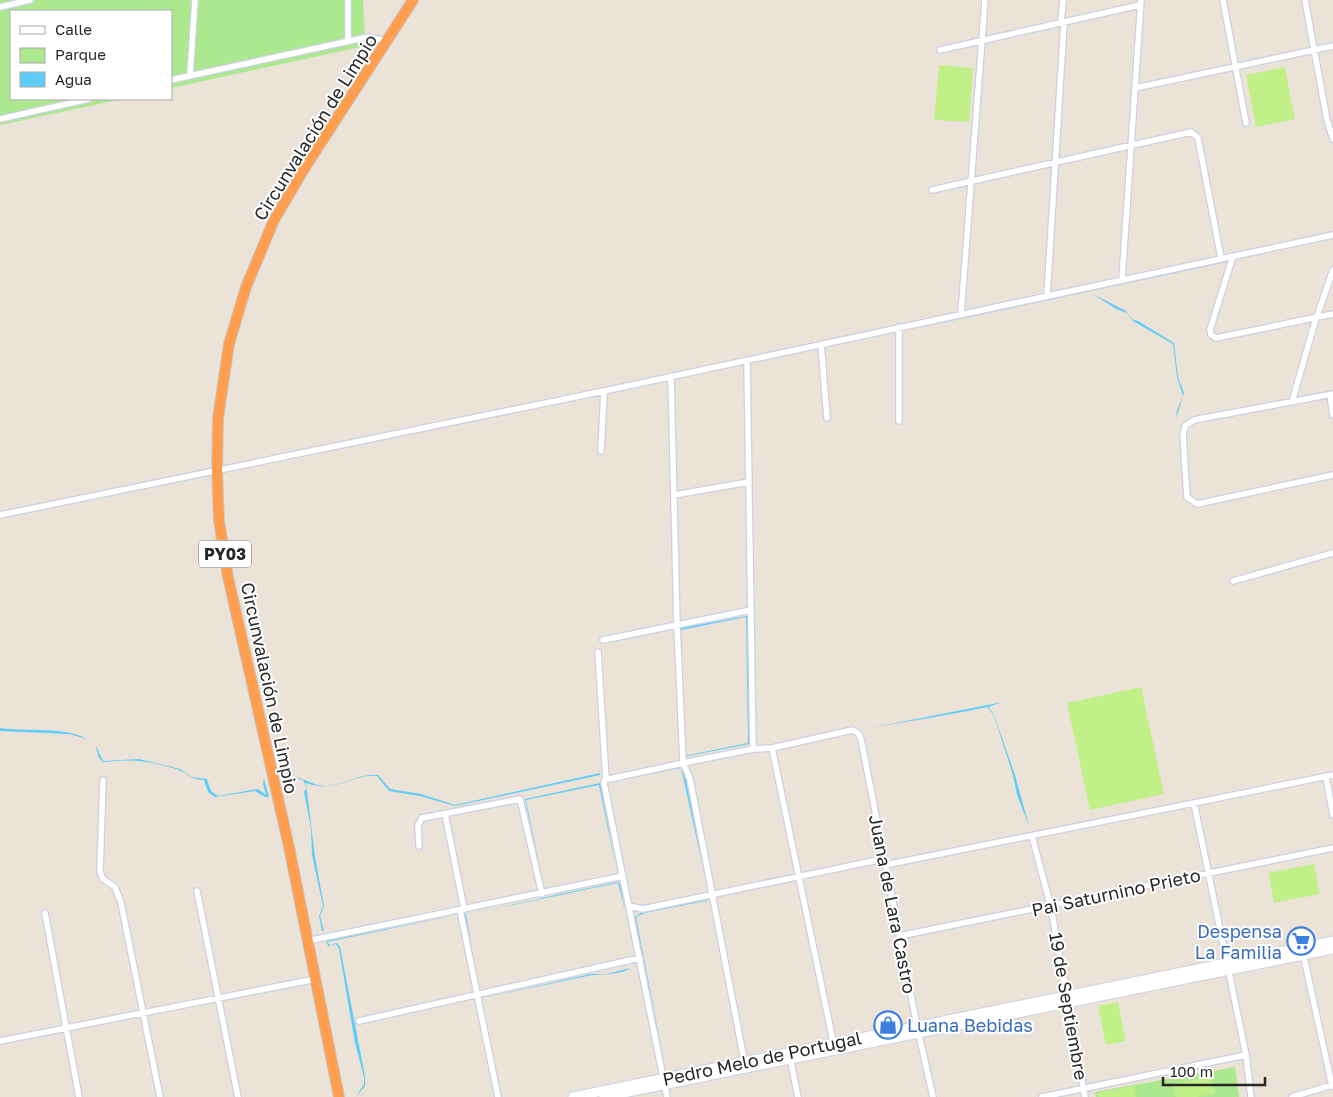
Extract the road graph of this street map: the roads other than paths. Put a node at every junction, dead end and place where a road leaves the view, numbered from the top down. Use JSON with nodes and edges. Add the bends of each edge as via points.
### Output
{"nodes":[{"id":1,"x":30,"y":0,"type":"edge"},
{"id":2,"x":195,"y":0,"type":"edge"},
{"id":3,"x":348,"y":0,"type":"edge"},
{"id":4,"x":413,"y":0,"type":"edge"},
{"id":5,"x":984,"y":0,"type":"edge"},
{"id":6,"x":1063,"y":0,"type":"edge"},
{"id":7,"x":1223,"y":0,"type":"edge"},
{"id":8,"x":1305,"y":0,"type":"edge"},
{"id":9,"x":1140,"y":3,"type":"edge"},
{"id":10,"x":0,"y":7,"type":"edge"},
{"id":11,"x":1062,"y":23,"type":"junction"},
{"id":12,"x":348,"y":41,"type":"junction"},
{"id":13,"x":387,"y":41,"type":"junction"},
{"id":14,"x":982,"y":41,"type":"junction"},
{"id":15,"x":1333,"y":46,"type":"edge"},
{"id":16,"x":940,"y":50,"type":"dead end"},
{"id":17,"x":1313,"y":50,"type":"junction"},
{"id":18,"x":1236,"y":66,"type":"junction"},
{"id":19,"x":190,"y":76,"type":"junction"},
{"id":20,"x":172,"y":80,"type":"edge"},
{"id":21,"x":1135,"y":88,"type":"junction"},
{"id":22,"x":85,"y":100,"type":"edge"},
{"id":23,"x":0,"y":119,"type":"edge"},
{"id":24,"x":1246,"y":123,"type":"dead end"},
{"id":25,"x":1333,"y":139,"type":"edge"},
{"id":26,"x":1131,"y":145,"type":"junction"},
{"id":27,"x":1055,"y":163,"type":"junction"},
{"id":28,"x":972,"y":182,"type":"junction"},
{"id":29,"x":932,"y":190,"type":"dead end"},
{"id":30,"x":1333,"y":235,"type":"edge"},
{"id":31,"x":1233,"y":256,"type":"junction"},
{"id":32,"x":1221,"y":258,"type":"junction"},
{"id":33,"x":1333,"y":270,"type":"edge"},
{"id":34,"x":1122,"y":280,"type":"junction"},
{"id":35,"x":1047,"y":296,"type":"junction"},
{"id":36,"x":961,"y":314,"type":"junction"},
{"id":37,"x":1333,"y":314,"type":"edge"},
{"id":38,"x":1319,"y":316,"type":"junction"},
{"id":39,"x":899,"y":327,"type":"junction"},
{"id":40,"x":821,"y":344,"type":"junction"},
{"id":41,"x":747,"y":360,"type":"junction"},
{"id":42,"x":671,"y":376,"type":"junction"},
{"id":43,"x":604,"y":391,"type":"junction"},
{"id":44,"x":1332,"y":394,"type":"edge"},
{"id":45,"x":1292,"y":402,"type":"junction"},
{"id":46,"x":1333,"y":415,"type":"edge"},
{"id":47,"x":828,"y":418,"type":"dead end"},
{"id":48,"x":899,"y":421,"type":"dead end"},
{"id":49,"x":600,"y":451,"type":"dead end"},
{"id":50,"x":217,"y":471,"type":"junction"},
{"id":51,"x":1333,"y":475,"type":"edge"},
{"id":52,"x":749,"y":482,"type":"junction"},
{"id":53,"x":674,"y":495,"type":"junction"},
{"id":54,"x":0,"y":515,"type":"edge"},
{"id":55,"x":1333,"y":553,"type":"edge"},
{"id":56,"x":1233,"y":581,"type":"dead end"},
{"id":57,"x":751,"y":610,"type":"junction"},
{"id":58,"x":676,"y":625,"type":"junction"},
{"id":59,"x":603,"y":640,"type":"dead end"},
{"id":60,"x":598,"y":652,"type":"dead end"},
{"id":61,"x":772,"y":748,"type":"junction"},
{"id":62,"x":753,"y":749,"type":"junction"},
{"id":63,"x":682,"y":762,"type":"junction"},
{"id":64,"x":1333,"y":775,"type":"edge"},
{"id":65,"x":1326,"y":777,"type":"junction"},
{"id":66,"x":606,"y":779,"type":"junction"},
{"id":67,"x":103,"y":780,"type":"dead end"},
{"id":68,"x":1194,"y":804,"type":"junction"},
{"id":69,"x":445,"y":814,"type":"junction"},
{"id":70,"x":1333,"y":815,"type":"edge"},
{"id":71,"x":1032,"y":836,"type":"junction"},
{"id":72,"x":419,"y":846,"type":"dead end"},
{"id":73,"x":1333,"y":848,"type":"edge"},
{"id":74,"x":884,"y":862,"type":"junction"},
{"id":75,"x":1208,"y":872,"type":"junction"},
{"id":76,"x":623,"y":876,"type":"junction"},
{"id":77,"x":798,"y":877,"type":"junction"},
{"id":78,"x":197,"y":891,"type":"dead end"},
{"id":79,"x":542,"y":894,"type":"junction"},
{"id":80,"x":713,"y":895,"type":"junction"},
{"id":81,"x":1050,"y":905,"type":"junction"},
{"id":82,"x":629,"y":906,"type":"junction"},
{"id":83,"x":462,"y":909,"type":"junction"},
{"id":84,"x":46,"y":913,"type":"dead end"},
{"id":85,"x":899,"y":936,"type":"junction"},
{"id":86,"x":307,"y":941,"type":"junction"},
{"id":87,"x":1333,"y":942,"type":"edge"},
{"id":88,"x":1333,"y":950,"type":"edge"},
{"id":89,"x":1303,"y":952,"type":"junction"},
{"id":90,"x":640,"y":958,"type":"junction"},
{"id":91,"x":1228,"y":967,"type":"junction"},
{"id":92,"x":316,"y":978,"type":"junction"},
{"id":93,"x":478,"y":995,"type":"junction"},
{"id":94,"x":218,"y":998,"type":"junction"},
{"id":95,"x":1067,"y":999,"type":"junction"},
{"id":96,"x":143,"y":1012,"type":"junction"},
{"id":97,"x":359,"y":1021,"type":"dead end"},
{"id":98,"x":66,"y":1028,"type":"junction"},
{"id":99,"x":918,"y":1030,"type":"junction"},
{"id":100,"x":0,"y":1041,"type":"edge"},
{"id":101,"x":834,"y":1047,"type":"junction"},
{"id":102,"x":1246,"y":1055,"type":"junction"},
{"id":103,"x":789,"y":1056,"type":"junction"},
{"id":104,"x":746,"y":1065,"type":"junction"},
{"id":105,"x":664,"y":1082,"type":"junction"},
{"id":106,"x":1332,"y":1086,"type":"edge"},
{"id":107,"x":1083,"y":1089,"type":"junction"},
{"id":108,"x":79,"y":1097,"type":"edge"},
{"id":109,"x":160,"y":1097,"type":"edge"},
{"id":110,"x":238,"y":1097,"type":"edge"},
{"id":111,"x":339,"y":1097,"type":"edge"},
{"id":112,"x":498,"y":1097,"type":"edge"},
{"id":113,"x":573,"y":1097,"type":"edge"},
{"id":114,"x":604,"y":1097,"type":"edge"},
{"id":115,"x":667,"y":1097,"type":"edge"},
{"id":116,"x":798,"y":1097,"type":"edge"},
{"id":117,"x":933,"y":1097,"type":"edge"},
{"id":118,"x":1042,"y":1097,"type":"edge"},
{"id":119,"x":1085,"y":1097,"type":"edge"},
{"id":120,"x":1251,"y":1097,"type":"edge"},
{"id":121,"x":1292,"y":1097,"type":"edge"}],
"edges":[{"from":1,"to":10,"type":"street"},
{"from":2,"to":19,"type":"street"},
{"from":3,"to":12,"type":"street"},
{"from":4,"to":13,"type":"highway","name":"Circunvalación de Limpio","number":"PY03"},
{"from":5,"to":14,"type":"street"},
{"from":6,"to":11,"type":"street"},
{"from":7,"to":18,"type":"street"},
{"from":8,"to":17,"type":"street"},
{"from":9,"to":11,"type":"street"},
{"from":9,"to":21,"type":"street"},
{"from":11,"to":14,"type":"street"},
{"from":11,"to":27,"type":"street"},
{"from":12,"to":13,"type":"street","via":[[372,36]]},
{"from":12,"to":19,"type":"street"},
{"from":13,"to":50,"type":"highway","name":"Circunvalación de Limpio","number":"PY03","via":[[274,220],[246,287],[229,344],[218,418]]},
{"from":14,"to":16,"type":"street"},
{"from":14,"to":28,"type":"street"},
{"from":15,"to":17,"type":"street"},
{"from":17,"to":18,"type":"street"},
{"from":17,"to":25,"type":"street"},
{"from":18,"to":21,"type":"street"},
{"from":18,"to":24,"type":"street"},
{"from":19,"to":20,"type":"street"},
{"from":21,"to":26,"type":"street"},
{"from":22,"to":23,"type":"street"},
{"from":26,"to":27,"type":"street"},
{"from":26,"to":32,"type":"street","via":[[1191,132],[1195,134]]},
{"from":26,"to":34,"type":"street"},
{"from":27,"to":28,"type":"street"},
{"from":27,"to":35,"type":"street"},
{"from":28,"to":29,"type":"street"},
{"from":28,"to":36,"type":"street"},
{"from":30,"to":31,"type":"street"},
{"from":31,"to":32,"type":"street"},
{"from":31,"to":38,"type":"street","via":[[1211,335],[1216,338]]},
{"from":32,"to":34,"type":"street"},
{"from":33,"to":38,"type":"street"},
{"from":34,"to":35,"type":"street"},
{"from":35,"to":36,"type":"street"},
{"from":36,"to":39,"type":"street"},
{"from":37,"to":38,"type":"street"},
{"from":38,"to":45,"type":"street"},
{"from":39,"to":40,"type":"street"},
{"from":39,"to":48,"type":"street"},
{"from":40,"to":41,"type":"street"},
{"from":40,"to":47,"type":"street"},
{"from":41,"to":42,"type":"street"},
{"from":41,"to":52,"type":"street"},
{"from":42,"to":43,"type":"street"},
{"from":42,"to":53,"type":"street"},
{"from":43,"to":49,"type":"street"},
{"from":43,"to":50,"type":"street"},
{"from":44,"to":45,"type":"street"},
{"from":44,"to":46,"type":"street"},
{"from":45,"to":51,"type":"street","via":[[1189,422],[1183,435],[1187,497],[1197,504]]},
{"from":50,"to":54,"type":"street"},
{"from":50,"to":86,"type":"highway","name":"Circunvalación de Limpio","number":"PY03","via":[[228,577]]},
{"from":52,"to":53,"type":"street"},
{"from":52,"to":57,"type":"street"},
{"from":53,"to":58,"type":"street"},
{"from":55,"to":56,"type":"street"},
{"from":57,"to":58,"type":"street"},
{"from":57,"to":62,"type":"street"},
{"from":58,"to":59,"type":"street"},
{"from":58,"to":63,"type":"street"},
{"from":60,"to":66,"type":"street"},
{"from":61,"to":62,"type":"street"},
{"from":61,"to":74,"type":"street","name":"Juana de Lara Castro","via":[[846,731],[858,733]]},
{"from":61,"to":77,"type":"street"},
{"from":62,"to":63,"type":"street"},
{"from":63,"to":66,"type":"street"},
{"from":63,"to":80,"type":"street","via":[[690,779]]},
{"from":64,"to":65,"type":"street"},
{"from":65,"to":68,"type":"street"},
{"from":65,"to":70,"type":"street"},
{"from":66,"to":76,"type":"street","via":[[604,784]]},
{"from":67,"to":96,"type":"street","via":[[100,872],[103,879],[117,890]]},
{"from":68,"to":71,"type":"street"},
{"from":68,"to":75,"type":"street"},
{"from":69,"to":72,"type":"street","via":[[421,819],[418,825]]},
{"from":69,"to":79,"type":"street","via":[[520,799]]},
{"from":69,"to":83,"type":"street"},
{"from":71,"to":74,"type":"street"},
{"from":71,"to":81,"type":"street","name":"19 de Septiembre"},
{"from":73,"to":75,"type":"street","name":"Pai Saturnino Prieto"},
{"from":74,"to":77,"type":"street"},
{"from":74,"to":85,"type":"street","name":"Juana de Lara Castro"},
{"from":75,"to":81,"type":"street","name":"Pai Saturnino Prieto"},
{"from":75,"to":91,"type":"street"},
{"from":76,"to":79,"type":"street"},
{"from":76,"to":82,"type":"street"},
{"from":77,"to":80,"type":"street"},
{"from":77,"to":101,"type":"street"},
{"from":78,"to":94,"type":"street"},
{"from":79,"to":83,"type":"street"},
{"from":80,"to":82,"type":"street","via":[[642,909]]},
{"from":80,"to":104,"type":"street"},
{"from":81,"to":85,"type":"street","name":"Pai Saturnino Prieto"},
{"from":81,"to":95,"type":"street","name":"19 de Septiembre"},
{"from":82,"to":90,"type":"street"},
{"from":83,"to":86,"type":"street"},
{"from":83,"to":93,"type":"street"},
{"from":84,"to":98,"type":"street"},
{"from":85,"to":99,"type":"street","name":"Juana de Lara Castro"},
{"from":86,"to":92,"type":"highway","name":"Circunvalación de Limpio","number":"PY03"},
{"from":87,"to":89,"type":"street","name":"Pedro Melo de Portugal"},
{"from":88,"to":89,"type":"street","name":"Pedro Melo de Portugal"},
{"from":89,"to":91,"type":"street","name":"Pedro Melo de Portugal"},
{"from":89,"to":106,"type":"street"},
{"from":90,"to":93,"type":"street"},
{"from":90,"to":105,"type":"street"},
{"from":91,"to":95,"type":"street","name":"Pedro Melo de Portugal"},
{"from":91,"to":102,"type":"street"},
{"from":92,"to":94,"type":"street"},
{"from":92,"to":111,"type":"highway","name":"Circunvalación de Limpio","number":"PY03"},
{"from":93,"to":97,"type":"street"},
{"from":93,"to":112,"type":"street"},
{"from":94,"to":96,"type":"street"},
{"from":94,"to":110,"type":"street"},
{"from":95,"to":99,"type":"street","name":"Pedro Melo de Portugal"},
{"from":95,"to":107,"type":"street","name":"19 de Septiembre"},
{"from":96,"to":98,"type":"street"},
{"from":96,"to":109,"type":"street"},
{"from":98,"to":100,"type":"street"},
{"from":98,"to":108,"type":"street"},
{"from":99,"to":101,"type":"street","name":"Pedro Melo de Portugal"},
{"from":99,"to":117,"type":"street","name":"Juana de Lara Castro"},
{"from":101,"to":103,"type":"street","name":"Pedro Melo de Portugal"},
{"from":102,"to":107,"type":"street"},
{"from":102,"to":120,"type":"street"},
{"from":103,"to":104,"type":"street","name":"Pedro Melo de Portugal"},
{"from":103,"to":116,"type":"street"},
{"from":104,"to":105,"type":"street","name":"Pedro Melo de Portugal"},
{"from":105,"to":113,"type":"street","name":"Pedro Melo de Portugal"},
{"from":105,"to":114,"type":"street","name":"Pedro Melo de Portugal"},
{"from":105,"to":115,"type":"street"},
{"from":106,"to":121,"type":"street"},
{"from":107,"to":118,"type":"street"},
{"from":107,"to":119,"type":"street","name":"19 de Septiembre"}]}
